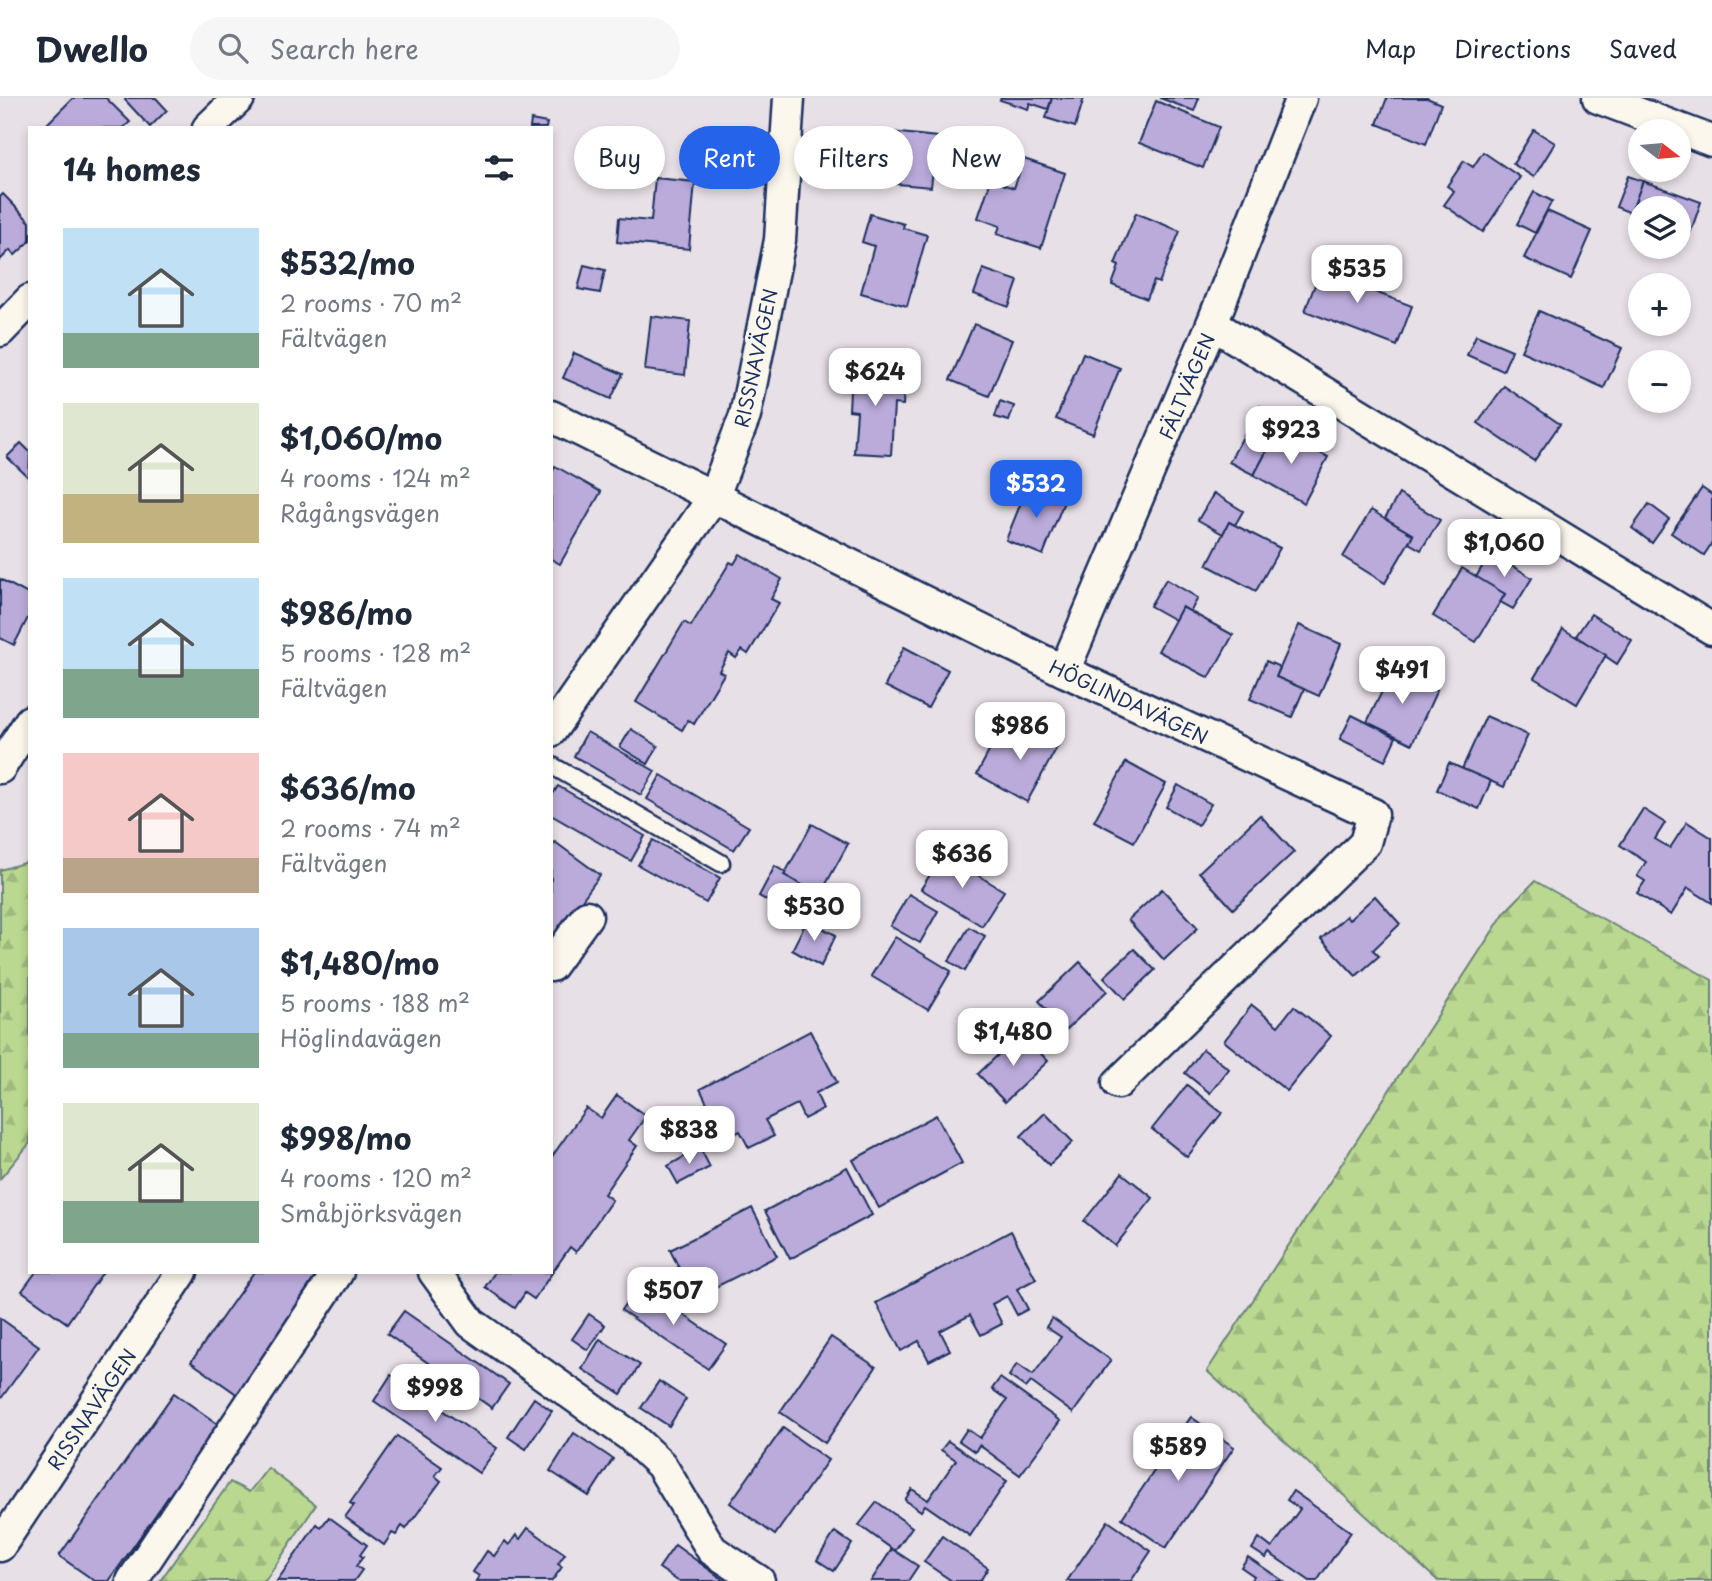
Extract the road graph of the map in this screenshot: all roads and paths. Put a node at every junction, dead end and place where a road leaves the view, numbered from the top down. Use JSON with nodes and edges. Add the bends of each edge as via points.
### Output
{"nodes":[{"id":1,"x":789,"y":98,"type":"edge"},
{"id":2,"x":1301,"y":98,"type":"edge"},
{"id":3,"x":1598,"y":98,"type":"edge"},
{"id":4,"x":1712,"y":141,"type":"edge"},
{"id":5,"x":28,"y":302,"type":"edge"},
{"id":6,"x":1212,"y":324,"type":"junction"},
{"id":7,"x":0,"y":331,"type":"edge"},
{"id":8,"x":553,"y":417,"type":"edge"},
{"id":9,"x":713,"y":498,"type":"junction"},
{"id":10,"x":1712,"y":629,"type":"edge"},
{"id":11,"x":1064,"y":671,"type":"junction"},
{"id":12,"x":28,"y":724,"type":"edge"},
{"id":13,"x":553,"y":728,"type":"edge"},
{"id":14,"x":553,"y":766,"type":"edge"},
{"id":15,"x":0,"y":768,"type":"edge"},
{"id":16,"x":721,"y":863,"type":"dead end"},
{"id":17,"x":587,"y":916,"type":"dead end"},
{"id":18,"x":553,"y":963,"type":"edge"},
{"id":19,"x":1118,"y":1083,"type":"dead end"},
{"id":20,"x":181,"y":1274,"type":"edge"},
{"id":21,"x":337,"y":1274,"type":"edge"},
{"id":22,"x":435,"y":1274,"type":"edge"},
{"id":23,"x":0,"y":1546,"type":"edge"},
{"id":24,"x":132,"y":1581,"type":"edge"},
{"id":25,"x":759,"y":1581,"type":"edge"}],
"edges":[{"from":1,"to":9,"type":"street","name":"RISSNAVÄGEN","via":[[780,240],[745,416]]},
{"from":2,"to":6,"type":"street","name":"FÄLTVÄGEN"},
{"from":3,"to":4,"type":"street"},
{"from":5,"to":7,"type":"street"},
{"from":6,"to":10,"type":"street"},
{"from":6,"to":11,"type":"street","name":"FÄLTVÄGEN"},
{"from":8,"to":9,"type":"street","name":"HÖGLINDAVÄGEN"},
{"from":9,"to":11,"type":"street","name":"HÖGLINDAVÄGEN"},
{"from":9,"to":13,"type":"street","name":"RISSNAVÄGEN"},
{"from":11,"to":19,"type":"street","name":"HÖGLINDAVÄGEN","via":[[1373,814],[1365,843]]},
{"from":12,"to":15,"type":"street"},
{"from":14,"to":16,"type":"lane"},
{"from":17,"to":18,"type":"street"},
{"from":20,"to":23,"type":"street","name":"RISSNAVÄGEN"},
{"from":21,"to":24,"type":"street"},
{"from":22,"to":25,"type":"street","via":[[471,1324],[630,1436],[661,1465],[712,1550]]}]}
